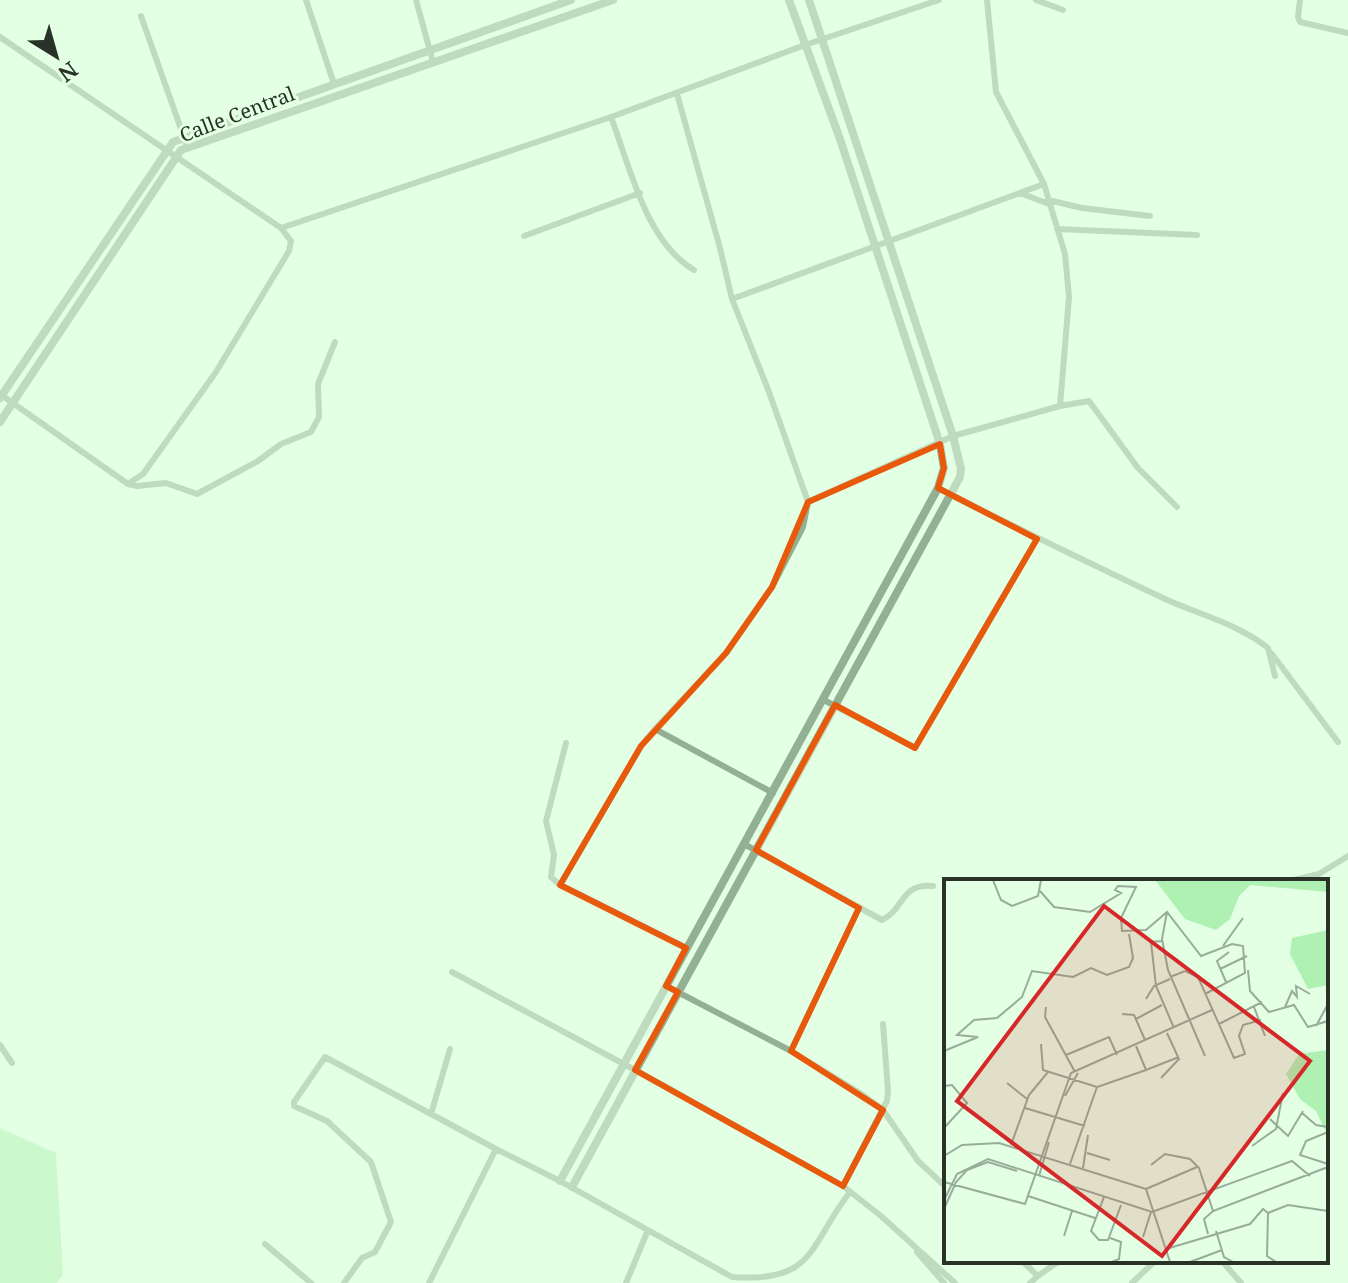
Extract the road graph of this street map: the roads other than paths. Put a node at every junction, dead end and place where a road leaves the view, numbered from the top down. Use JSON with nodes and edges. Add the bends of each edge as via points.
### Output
{"nodes":[{"id":1,"x":306,"y":0,"type":"edge"},
{"id":2,"x":416,"y":0,"type":"edge"},
{"id":3,"x":571,"y":0,"type":"edge"},
{"id":4,"x":613,"y":0,"type":"edge"},
{"id":5,"x":789,"y":0,"type":"edge"},
{"id":6,"x":809,"y":0,"type":"edge"},
{"id":7,"x":939,"y":0,"type":"edge"},
{"id":8,"x":987,"y":0,"type":"edge"},
{"id":9,"x":1036,"y":0,"type":"edge"},
{"id":10,"x":1300,"y":0,"type":"edge"},
{"id":11,"x":1063,"y":10,"type":"dead end"},
{"id":12,"x":141,"y":16,"type":"dead end"},
{"id":13,"x":1348,"y":33,"type":"edge"},
{"id":14,"x":3,"y":39,"type":"edge"},
{"id":15,"x":822,"y":40,"type":"junction"},
{"id":16,"x":805,"y":45,"type":"junction"},
{"id":17,"x":430,"y":49,"type":"junction"},
{"id":18,"x":0,"y":50,"type":"edge"},
{"id":19,"x":433,"y":62,"type":"junction"},
{"id":20,"x":334,"y":84,"type":"junction"},
{"id":21,"x":677,"y":94,"type":"junction"},
{"id":22,"x":611,"y":117,"type":"junction"},
{"id":23,"x":184,"y":136,"type":"junction"},
{"id":24,"x":187,"y":146,"type":"junction"},
{"id":25,"x":165,"y":151,"type":"junction"},
{"id":26,"x":175,"y":157,"type":"junction"},
{"id":27,"x":1044,"y":184,"type":"junction"},
{"id":28,"x":640,"y":193,"type":"junction"},
{"id":29,"x":1020,"y":193,"type":"junction"},
{"id":30,"x":1049,"y":202,"type":"junction"},
{"id":31,"x":1150,"y":216,"type":"dead end"},
{"id":32,"x":281,"y":228,"type":"junction"},
{"id":33,"x":1057,"y":229,"type":"junction"},
{"id":34,"x":1197,"y":235,"type":"dead end"},
{"id":35,"x":524,"y":236,"type":"dead end"},
{"id":36,"x":887,"y":241,"type":"junction"},
{"id":37,"x":876,"y":246,"type":"junction"},
{"id":38,"x":694,"y":270,"type":"dead end"},
{"id":39,"x":732,"y":299,"type":"junction"},
{"id":40,"x":335,"y":342,"type":"dead end"},
{"id":41,"x":1,"y":396,"type":"edge"},
{"id":42,"x":13,"y":403,"type":"junction"},
{"id":43,"x":1060,"y":406,"type":"junction"},
{"id":44,"x":0,"y":422,"type":"edge"},
{"id":45,"x":953,"y":436,"type":"junction"},
{"id":46,"x":940,"y":444,"type":"junction"},
{"id":47,"x":128,"y":484,"type":"junction"},
{"id":48,"x":938,"y":488,"type":"junction"},
{"id":49,"x":950,"y":494,"type":"junction"},
{"id":50,"x":808,"y":502,"type":"junction"},
{"id":51,"x":1177,"y":507,"type":"dead end"},
{"id":52,"x":1037,"y":539,"type":"junction"},
{"id":53,"x":1268,"y":648,"type":"junction"},
{"id":54,"x":1275,"y":676,"type":"dead end"},
{"id":55,"x":822,"y":699,"type":"junction"},
{"id":56,"x":835,"y":705,"type":"junction"},
{"id":57,"x":655,"y":729,"type":"junction"},
{"id":58,"x":1338,"y":742,"type":"dead end"},
{"id":59,"x":566,"y":743,"type":"dead end"},
{"id":60,"x":773,"y":793,"type":"junction"},
{"id":61,"x":744,"y":844,"type":"junction"},
{"id":62,"x":756,"y":850,"type":"junction"},
{"id":63,"x":1348,"y":856,"type":"edge"},
{"id":64,"x":1298,"y":879,"type":"edge"},
{"id":65,"x":560,"y":885,"type":"junction"},
{"id":66,"x":933,"y":886,"type":"dead end"},
{"id":67,"x":859,"y":908,"type":"junction"},
{"id":68,"x":686,"y":948,"type":"junction"},
{"id":69,"x":452,"y":972,"type":"dead end"},
{"id":70,"x":666,"y":986,"type":"junction"},
{"id":71,"x":678,"y":992,"type":"junction"},
{"id":72,"x":883,"y":1024,"type":"dead end"},
{"id":73,"x":0,"y":1045,"type":"edge"},
{"id":74,"x":450,"y":1049,"type":"dead end"},
{"id":75,"x":791,"y":1051,"type":"junction"},
{"id":76,"x":12,"y":1063,"type":"dead end"},
{"id":77,"x":624,"y":1064,"type":"junction"},
{"id":78,"x":635,"y":1070,"type":"junction"},
{"id":79,"x":883,"y":1110,"type":"junction"},
{"id":80,"x":431,"y":1114,"type":"junction"},
{"id":81,"x":496,"y":1149,"type":"junction"},
{"id":82,"x":560,"y":1181,"type":"junction"},
{"id":83,"x":944,"y":1185,"type":"edge"},
{"id":84,"x":843,"y":1186,"type":"junction"},
{"id":85,"x":572,"y":1187,"type":"junction"},
{"id":86,"x":850,"y":1192,"type":"junction"},
{"id":87,"x":896,"y":1228,"type":"junction"},
{"id":88,"x":648,"y":1230,"type":"junction"},
{"id":89,"x":265,"y":1244,"type":"dead end"},
{"id":90,"x":1024,"y":1263,"type":"edge"},
{"id":91,"x":1056,"y":1263,"type":"edge"},
{"id":92,"x":1153,"y":1263,"type":"edge"},
{"id":93,"x":1224,"y":1263,"type":"edge"},
{"id":94,"x":1038,"y":1276,"type":"junction"},
{"id":95,"x":311,"y":1283,"type":"edge"},
{"id":96,"x":344,"y":1283,"type":"edge"},
{"id":97,"x":429,"y":1283,"type":"edge"},
{"id":98,"x":626,"y":1283,"type":"edge"},
{"id":99,"x":944,"y":1283,"type":"edge"},
{"id":100,"x":955,"y":1283,"type":"edge"},
{"id":101,"x":1030,"y":1283,"type":"edge"},
{"id":102,"x":1132,"y":1283,"type":"edge"},
{"id":103,"x":1241,"y":1283,"type":"edge"}],
"edges":[{"from":1,"to":20,"type":"street"},
{"from":2,"to":17,"type":"street"},
{"from":3,"to":17,"type":"street","name":"Calle Central"},
{"from":4,"to":19,"type":"street","name":"Calle Central"},
{"from":5,"to":16,"type":"street"},
{"from":6,"to":15,"type":"street"},
{"from":7,"to":15,"type":"street"},
{"from":8,"to":27,"type":"street","via":[[996,92]]},
{"from":9,"to":11,"type":"street"},
{"from":10,"to":13,"type":"street","via":[[1300,22]]},
{"from":12,"to":23,"type":"street"},
{"from":14,"to":18,"type":"street"},
{"from":14,"to":25,"type":"street"},
{"from":15,"to":16,"type":"street"},
{"from":15,"to":36,"type":"street"},
{"from":16,"to":21,"type":"street"},
{"from":16,"to":37,"type":"street"},
{"from":17,"to":19,"type":"street"},
{"from":17,"to":20,"type":"street","name":"Calle Central"},
{"from":19,"to":24,"type":"street","name":"Calle Central"},
{"from":20,"to":23,"type":"street","name":"Calle Central"},
{"from":21,"to":22,"type":"street"},
{"from":21,"to":39,"type":"street"},
{"from":22,"to":28,"type":"street"},
{"from":22,"to":32,"type":"street"},
{"from":23,"to":24,"type":"street"},
{"from":23,"to":25,"type":"street","name":"Calle Central"},
{"from":24,"to":26,"type":"street","name":"Calle Central"},
{"from":25,"to":26,"type":"street"},
{"from":25,"to":41,"type":"street","name":"Calle Central"},
{"from":26,"to":32,"type":"street"},
{"from":26,"to":42,"type":"street","name":"Calle Central"},
{"from":27,"to":29,"type":"street"},
{"from":27,"to":30,"type":"street"},
{"from":28,"to":35,"type":"street"},
{"from":28,"to":38,"type":"street","via":[[660,238]]},
{"from":29,"to":30,"type":"street"},
{"from":29,"to":36,"type":"street"},
{"from":30,"to":31,"type":"street"},
{"from":30,"to":33,"type":"street"},
{"from":32,"to":47,"type":"street","via":[[291,241],[289,251],[252,315],[143,474]]},
{"from":33,"to":34,"type":"street"},
{"from":33,"to":43,"type":"street","via":[[1069,297]]},
{"from":36,"to":37,"type":"street"},
{"from":36,"to":45,"type":"street"},
{"from":37,"to":39,"type":"street"},
{"from":37,"to":46,"type":"street"},
{"from":39,"to":50,"type":"street"},
{"from":40,"to":47,"type":"street","via":[[318,384],[318,422],[307,435],[281,444],[197,494],[166,483]]},
{"from":41,"to":42,"type":"street"},
{"from":42,"to":44,"type":"street","name":"Calle Central"},
{"from":42,"to":47,"type":"street"},
{"from":43,"to":45,"type":"street"},
{"from":43,"to":51,"type":"street","via":[[1089,401],[1138,468]]},
{"from":45,"to":46,"type":"street"},
{"from":45,"to":49,"type":"street","via":[[961,469]]},
{"from":46,"to":48,"type":"street","via":[[944,468]]},
{"from":46,"to":50,"type":"street"},
{"from":48,"to":49,"type":"street"},
{"from":48,"to":55,"type":"street"},
{"from":49,"to":52,"type":"street"},
{"from":49,"to":56,"type":"street"},
{"from":50,"to":57,"type":"street","via":[[803,527],[772,587],[726,653]]},
{"from":52,"to":53,"type":"street"},
{"from":52,"to":56,"type":"street","via":[[915,748]]},
{"from":53,"to":54,"type":"street"},
{"from":53,"to":58,"type":"street"},
{"from":55,"to":56,"type":"street"},
{"from":55,"to":60,"type":"street"},
{"from":56,"to":62,"type":"street"},
{"from":57,"to":60,"type":"street"},
{"from":57,"to":65,"type":"street"},
{"from":59,"to":65,"type":"street","via":[[546,821],[554,855],[551,877]]},
{"from":60,"to":61,"type":"street"},
{"from":61,"to":62,"type":"street"},
{"from":61,"to":68,"type":"street"},
{"from":62,"to":67,"type":"street"},
{"from":62,"to":71,"type":"street"},
{"from":63,"to":64,"type":"street","via":[[1319,874]]},
{"from":65,"to":68,"type":"street"},
{"from":66,"to":67,"type":"street","via":[[911,889],[886,918]]},
{"from":67,"to":75,"type":"street"},
{"from":68,"to":70,"type":"street"},
{"from":69,"to":77,"type":"street"},
{"from":70,"to":71,"type":"street"},
{"from":70,"to":77,"type":"street"},
{"from":71,"to":75,"type":"street"},
{"from":71,"to":78,"type":"street"},
{"from":72,"to":79,"type":"street","via":[[888,1091]]},
{"from":73,"to":76,"type":"street"},
{"from":74,"to":80,"type":"street"},
{"from":75,"to":79,"type":"street"},
{"from":77,"to":78,"type":"street"},
{"from":77,"to":82,"type":"street"},
{"from":78,"to":84,"type":"street"},
{"from":78,"to":85,"type":"street"},
{"from":79,"to":83,"type":"street","via":[[918,1161]]},
{"from":79,"to":84,"type":"street"},
{"from":80,"to":81,"type":"street"},
{"from":80,"to":96,"type":"street","via":[[328,1057],[294,1102],[297,1109],[327,1121],[371,1162],[391,1222],[375,1252],[362,1258]]},
{"from":81,"to":82,"type":"street"},
{"from":81,"to":97,"type":"street"},
{"from":82,"to":85,"type":"street"},
{"from":84,"to":86,"type":"street"},
{"from":85,"to":88,"type":"street"},
{"from":86,"to":87,"type":"street"},
{"from":86,"to":88,"type":"street","via":[[817,1246],[791,1272],[732,1277]]},
{"from":87,"to":99,"type":"street"},
{"from":87,"to":100,"type":"street"},
{"from":88,"to":98,"type":"street"},
{"from":89,"to":95,"type":"street"},
{"from":90,"to":94,"type":"street"},
{"from":91,"to":94,"type":"street"},
{"from":92,"to":102,"type":"street"},
{"from":93,"to":103,"type":"street"},
{"from":94,"to":101,"type":"street"}]}
